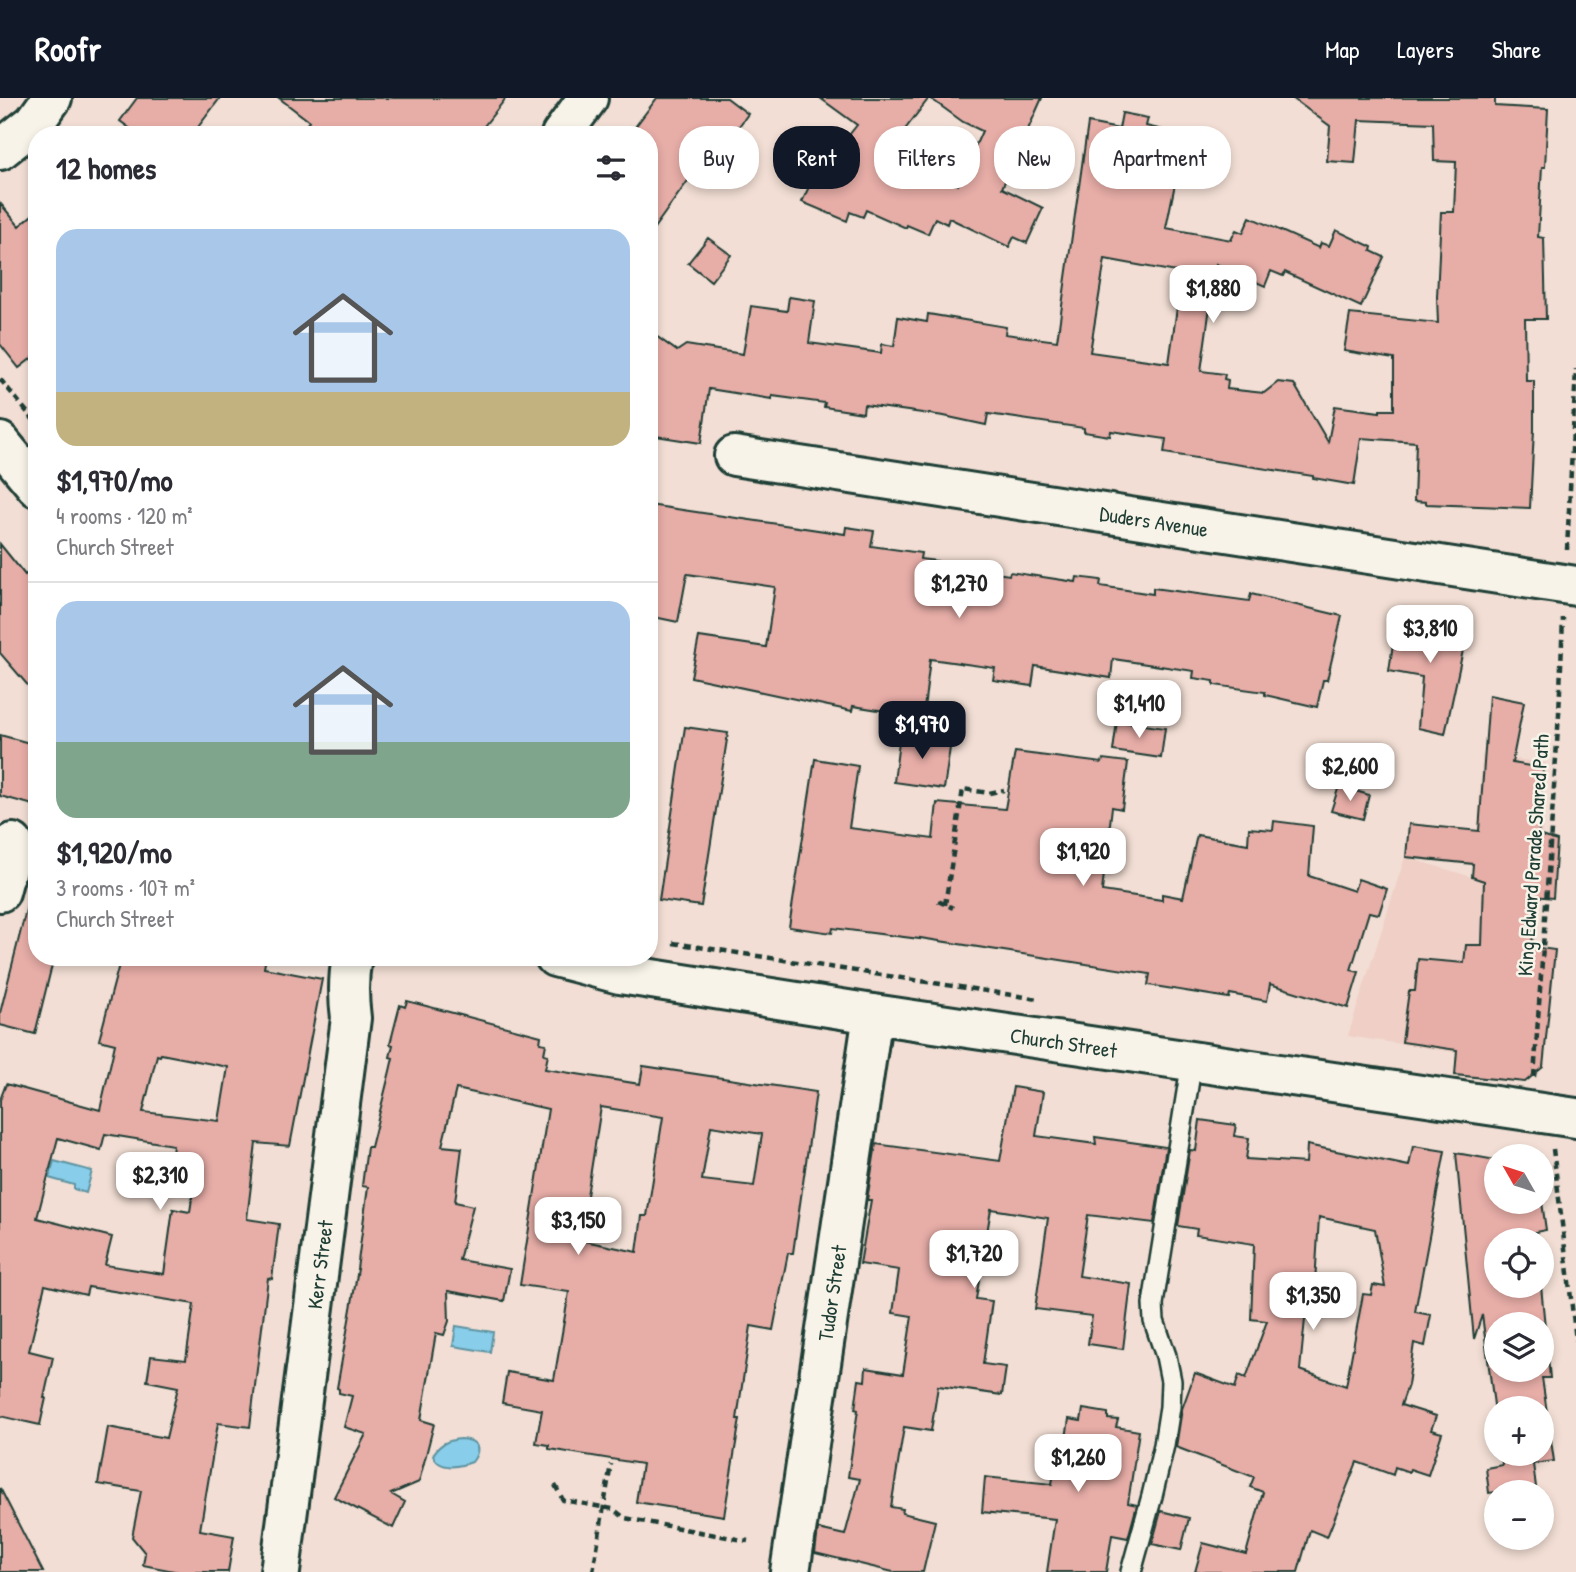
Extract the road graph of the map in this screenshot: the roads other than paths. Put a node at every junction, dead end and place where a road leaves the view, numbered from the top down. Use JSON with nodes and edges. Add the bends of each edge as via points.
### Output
{"nodes":[{"id":1,"x":52,"y":98,"type":"edge"},
{"id":2,"x":588,"y":98,"type":"edge"},
{"id":3,"x":30,"y":126,"type":"edge"},
{"id":4,"x":568,"y":126,"type":"edge"},
{"id":5,"x":28,"y":128,"type":"edge"},
{"id":6,"x":0,"y":150,"type":"edge"},
{"id":7,"x":0,"y":442,"type":"edge"},
{"id":8,"x":734,"y":456,"type":"dead end"},
{"id":9,"x":28,"y":476,"type":"edge"},
{"id":10,"x":1571,"y":585,"type":"edge"},
{"id":11,"x":17,"y":844,"type":"edge"},
{"id":12,"x":0,"y":892,"type":"edge"},
{"id":13,"x":350,"y":966,"type":"edge"},
{"id":14,"x":589,"y":966,"type":"edge"},
{"id":15,"x":873,"y":1014,"type":"junction"},
{"id":16,"x":1192,"y":1061,"type":"junction"},
{"id":17,"x":1562,"y":1116,"type":"edge"},
{"id":18,"x":280,"y":1572,"type":"edge"},
{"id":19,"x":790,"y":1572,"type":"edge"},
{"id":20,"x":1130,"y":1572,"type":"edge"}],
"edges":[{"from":1,"to":3,"type":"street"},
{"from":2,"to":4,"type":"street"},
{"from":5,"to":6,"type":"street"},
{"from":7,"to":9,"type":"street"},
{"from":8,"to":10,"type":"street","name":"Duders Avenue"},
{"from":11,"to":12,"type":"street"},
{"from":13,"to":18,"type":"street","name":"Kerr Street","via":[[347,993],[351,1018]]},
{"from":14,"to":15,"type":"street","name":"Church Street"},
{"from":15,"to":16,"type":"street","name":"Church Street"},
{"from":15,"to":19,"type":"street","name":"Tudor Street"},
{"from":16,"to":17,"type":"street","name":"Church Street"},
{"from":16,"to":20,"type":"lane","via":[[1153,1304],[1171,1381],[1170,1407]]}]}
